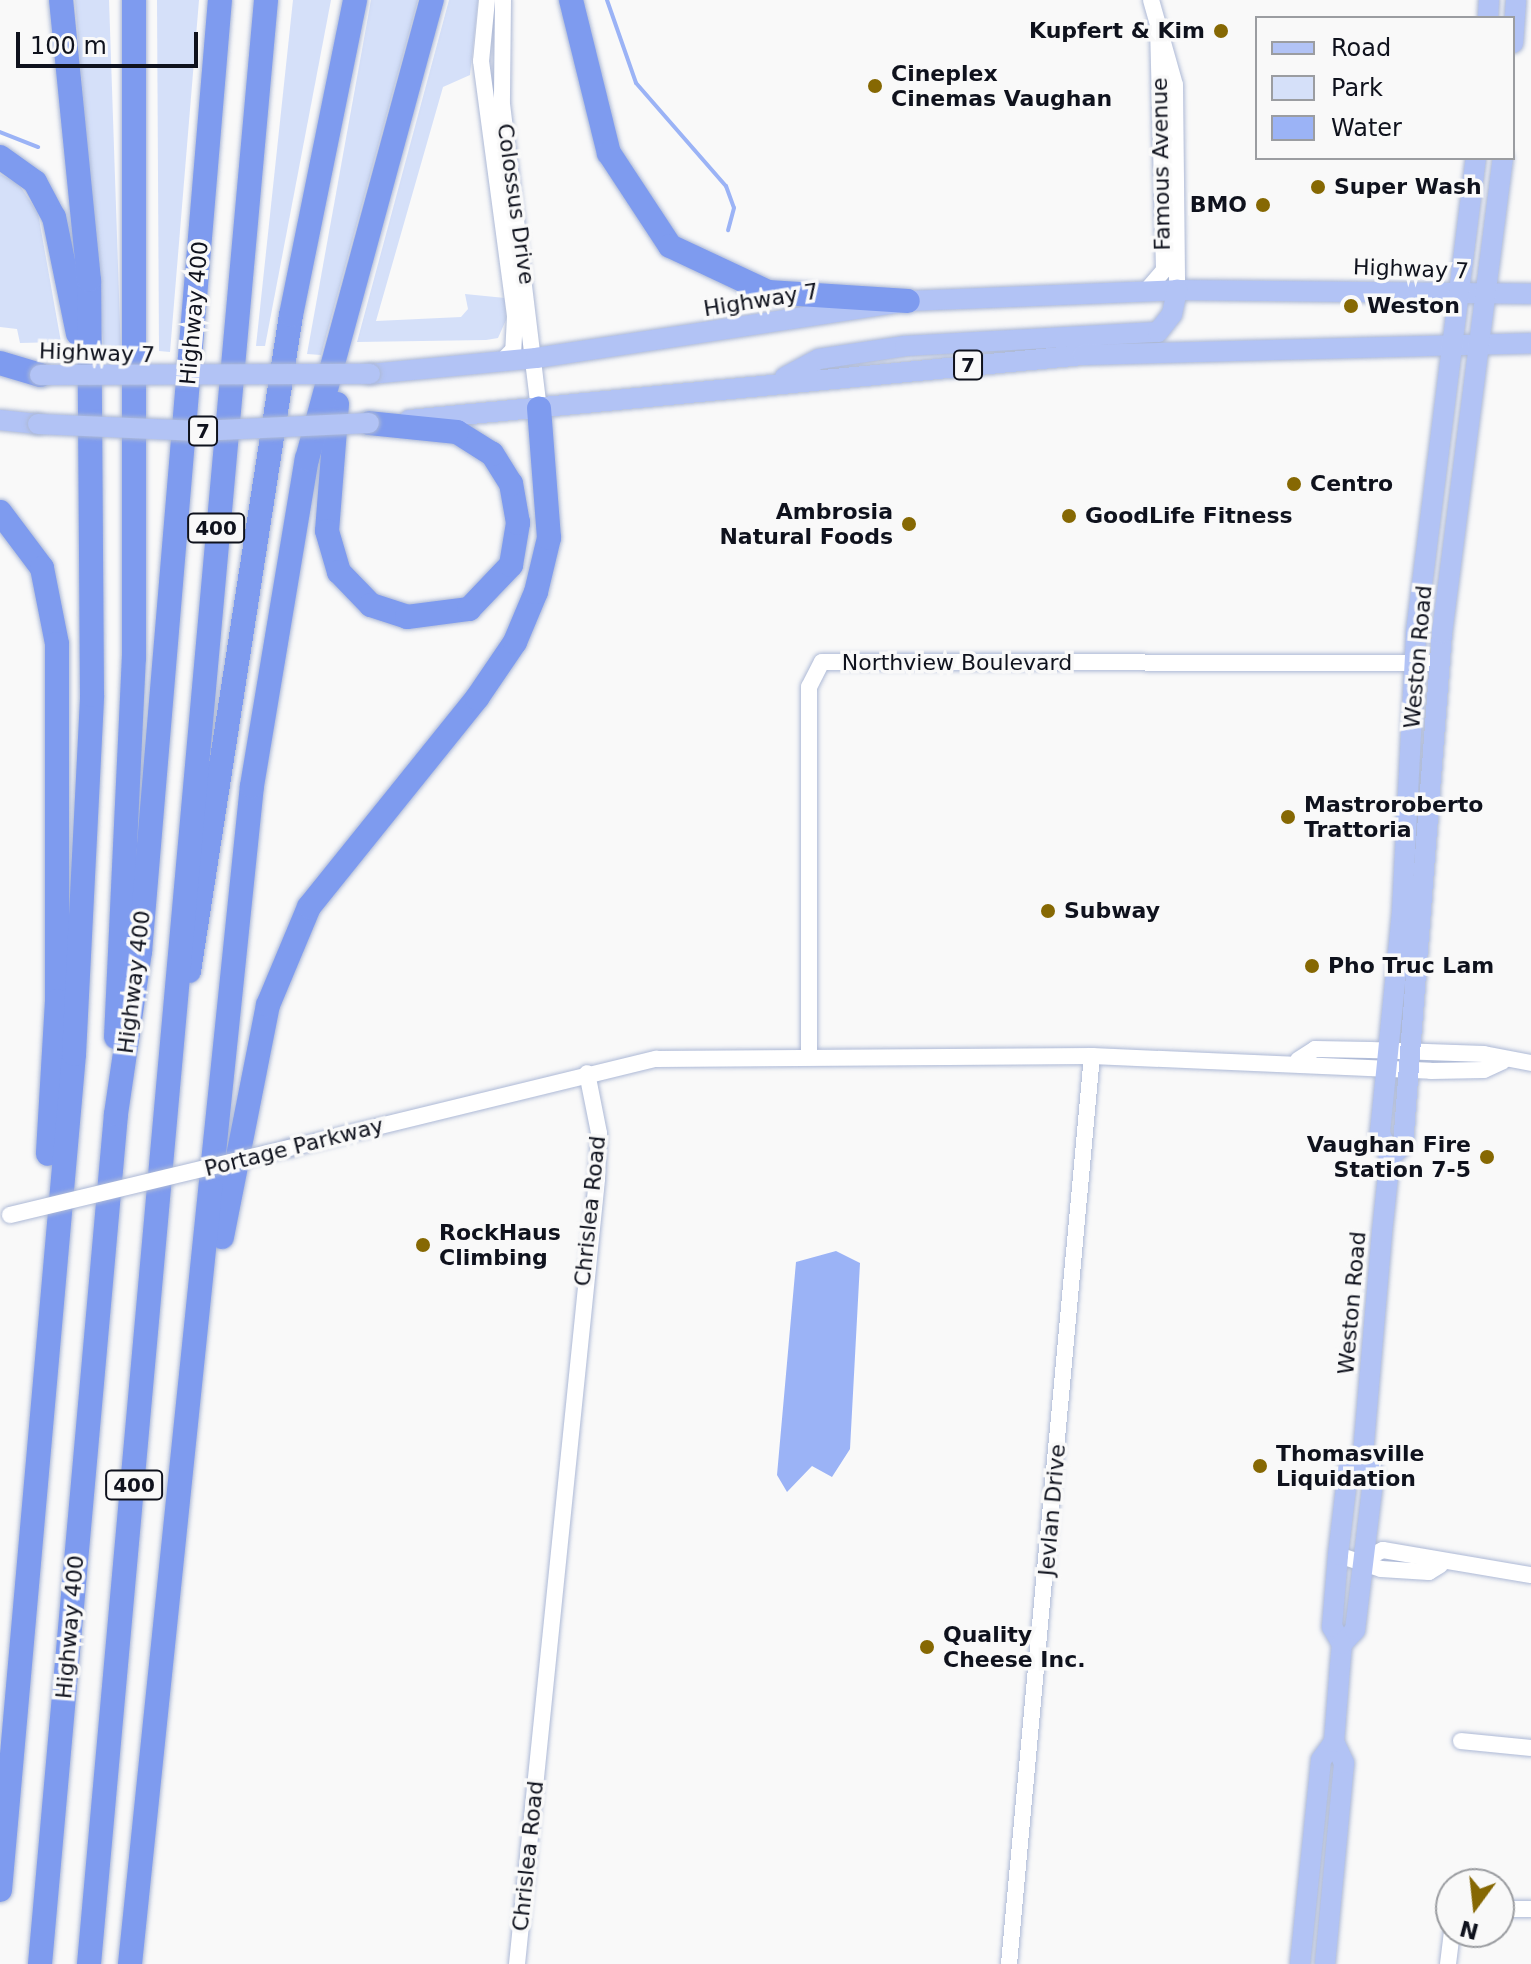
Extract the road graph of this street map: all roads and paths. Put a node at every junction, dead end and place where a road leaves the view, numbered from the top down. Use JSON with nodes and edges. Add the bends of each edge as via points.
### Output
{"nodes":[{"id":1,"x":61,"y":0,"type":"edge"},
{"id":2,"x":134,"y":0,"type":"edge"},
{"id":3,"x":220,"y":0,"type":"edge"},
{"id":4,"x":266,"y":0,"type":"edge"},
{"id":5,"x":355,"y":0,"type":"edge"},
{"id":6,"x":432,"y":0,"type":"edge"},
{"id":7,"x":487,"y":0,"type":"edge"},
{"id":8,"x":503,"y":0,"type":"edge"},
{"id":9,"x":571,"y":0,"type":"edge"},
{"id":10,"x":1151,"y":0,"type":"edge"},
{"id":11,"x":1158,"y":30,"type":"junction"},
{"id":12,"x":0,"y":157,"type":"edge"},
{"id":13,"x":1476,"y":160,"type":"edge"},
{"id":14,"x":1503,"y":160,"type":"edge"},
{"id":15,"x":520,"y":285,"type":"junction"},
{"id":16,"x":1177,"y":290,"type":"junction"},
{"id":17,"x":1146,"y":291,"type":"junction"},
{"id":18,"x":1457,"y":294,"type":"junction"},
{"id":19,"x":1531,"y":294,"type":"edge"},
{"id":20,"x":1490,"y":295,"type":"junction"},
{"id":21,"x":908,"y":301,"type":"junction"},
{"id":22,"x":345,"y":315,"type":"junction"},
{"id":23,"x":523,"y":316,"type":"junction"},
{"id":24,"x":1531,"y":343,"type":"edge"},
{"id":25,"x":1481,"y":344,"type":"junction"},
{"id":26,"x":1448,"y":346,"type":"junction"},
{"id":27,"x":536,"y":358,"type":"junction"},
{"id":28,"x":502,"y":361,"type":"junction"},
{"id":29,"x":0,"y":363,"type":"edge"},
{"id":30,"x":0,"y":371,"type":"edge"},
{"id":31,"x":40,"y":375,"type":"junction"},
{"id":32,"x":775,"y":382,"type":"junction"},
{"id":33,"x":539,"y":408,"type":"junction"},
{"id":34,"x":0,"y":420,"type":"edge"},
{"id":35,"x":95,"y":422,"type":"junction"},
{"id":36,"x":369,"y":423,"type":"junction"},
{"id":37,"x":0,"y":512,"type":"edge"},
{"id":38,"x":1414,"y":663,"type":"junction"},
{"id":39,"x":1441,"y":663,"type":"junction"},
{"id":40,"x":809,"y":1055,"type":"junction"},
{"id":41,"x":174,"y":1056,"type":"junction"},
{"id":42,"x":1092,"y":1056,"type":"junction"},
{"id":43,"x":1386,"y":1060,"type":"junction"},
{"id":44,"x":1412,"y":1060,"type":"junction"},
{"id":45,"x":1531,"y":1063,"type":"edge"},
{"id":46,"x":587,"y":1073,"type":"junction"},
{"id":47,"x":116,"y":1114,"type":"junction"},
{"id":48,"x":1390,"y":1157,"type":"junction"},
{"id":49,"x":5,"y":1216,"type":"edge"},
{"id":50,"x":50,"y":1289,"type":"junction"},
{"id":51,"x":193,"y":1405,"type":"junction"},
{"id":52,"x":1363,"y":1454,"type":"junction"},
{"id":53,"x":1338,"y":1555,"type":"junction"},
{"id":54,"x":1365,"y":1559,"type":"junction"},
{"id":55,"x":1531,"y":1575,"type":"edge"},
{"id":56,"x":1342,"y":1644,"type":"junction"},
{"id":57,"x":1461,"y":1741,"type":"dead end"},
{"id":58,"x":1334,"y":1742,"type":"junction"},
{"id":59,"x":1531,"y":1748,"type":"edge"},
{"id":60,"x":0,"y":1890,"type":"edge"},
{"id":61,"x":40,"y":1964,"type":"edge"},
{"id":62,"x":89,"y":1964,"type":"edge"},
{"id":63,"x":130,"y":1964,"type":"edge"},
{"id":64,"x":517,"y":1964,"type":"edge"},
{"id":65,"x":1009,"y":1964,"type":"edge"},
{"id":66,"x":1300,"y":1964,"type":"edge"},
{"id":67,"x":1325,"y":1964,"type":"edge"}],
"edges":[{"from":1,"to":35,"type":"highway","via":[[89,280]]},
{"from":2,"to":47,"type":"highway","via":[[134,658]]},
{"from":3,"to":47,"type":"highway","name":"Highway 400","number":"400","via":[[140,952]]},
{"from":4,"to":41,"type":"highway","name":"Highway 400","number":"400","via":[[181,900]]},
{"from":5,"to":41,"type":"highway","via":[[291,315]]},
{"from":6,"to":22,"type":"highway"},
{"from":7,"to":15,"type":"street","name":"Colossus Drive","via":[[481,61]]},
{"from":8,"to":15,"type":"street","name":"Colossus Drive","via":[[502,104]]},
{"from":9,"to":21,"type":"highway","via":[[609,153],[670,246],[768,292]]},
{"from":10,"to":11,"type":"street","name":"Famous Avenue"},
{"from":11,"to":16,"type":"street","name":"Famous Avenue","via":[[1171,51],[1175,85]]},
{"from":11,"to":17,"type":"street","name":"Famous Avenue","via":[[1164,270]]},
{"from":12,"to":35,"type":"highway","via":[[35,182],[54,217],[68,267],[83,399]]},
{"from":13,"to":18,"type":"main road","name":"Weston Road"},
{"from":14,"to":20,"type":"main road","name":"Weston Road"},
{"from":15,"to":23,"type":"street","name":"Colossus Drive"},
{"from":16,"to":17,"type":"main road","name":"Highway 7"},
{"from":16,"to":18,"type":"main road","name":"Highway 7"},
{"from":16,"to":32,"type":"main road","via":[[1172,314],[1158,332],[905,346],[819,359]]},
{"from":17,"to":21,"type":"main road","name":"Highway 7"},
{"from":18,"to":20,"type":"main road","name":"Highway 7"},
{"from":18,"to":26,"type":"main road","name":"Weston Road"},
{"from":19,"to":20,"type":"main road","name":"Highway 7"},
{"from":20,"to":25,"type":"main road","name":"Weston Road"},
{"from":21,"to":27,"type":"main road","name":"Highway 7"},
{"from":22,"to":36,"type":"highway","via":[[348,340],[329,453],[327,531],[339,572],[371,605],[407,617],[469,609],[511,565],[518,523],[511,484],[492,454],[457,432]]},
{"from":22,"to":51,"type":"highway","via":[[307,459],[252,786]]},
{"from":23,"to":27,"type":"street","name":"Colossus Drive"},
{"from":23,"to":28,"type":"street","name":"Colossus Drive","via":[[513,350]]},
{"from":24,"to":25,"type":"main road","number":"7"},
{"from":25,"to":26,"type":"main road","number":"7"},
{"from":25,"to":39,"type":"main road","name":"Weston Road"},
{"from":26,"to":32,"type":"main road","number":"7","via":[[1083,355]]},
{"from":26,"to":38,"type":"main road","name":"Weston Road"},
{"from":27,"to":28,"type":"main road","name":"Highway 7"},
{"from":27,"to":33,"type":"street","name":"Colossus Drive"},
{"from":28,"to":31,"type":"main road","name":"Highway 7","bridge":true,"via":[[370,374]]},
{"from":29,"to":31,"type":"highway"},
{"from":30,"to":31,"type":"main road","name":"Highway 7"},
{"from":32,"to":33,"type":"main road","number":"7"},
{"from":33,"to":36,"type":"main road","number":"7"},
{"from":33,"to":51,"type":"highway","via":[[549,538],[515,642],[309,907],[268,1005]]},
{"from":34,"to":36,"type":"main road","number":"7","bridge":true,"via":[[199,431]]},
{"from":35,"to":50,"type":"highway","via":[[92,695],[74,1054]]},
{"from":37,"to":50,"type":"highway","via":[[42,568],[57,644]]},
{"from":38,"to":39,"type":"street","name":"Northview Boulevard"},
{"from":38,"to":40,"type":"street","name":"Northview Boulevard","via":[[822,662],[809,687]]},
{"from":38,"to":43,"type":"main road","name":"Weston Road"},
{"from":39,"to":44,"type":"main road","name":"Weston Road"},
{"from":40,"to":42,"type":"street"},
{"from":40,"to":46,"type":"street","via":[[656,1059]]},
{"from":41,"to":62,"type":"highway","name":"Highway 400","number":"400"},
{"from":42,"to":43,"type":"street","via":[[1298,1060],[1315,1049]]},
{"from":42,"to":65,"type":"street","name":"Jevlan Drive"},
{"from":43,"to":44,"type":"street"},
{"from":43,"to":48,"type":"main road","name":"Weston Road","via":[[1380,1133]]},
{"from":44,"to":45,"type":"street"},
{"from":44,"to":48,"type":"main road","name":"Weston Road","via":[[1403,1145]]},
{"from":46,"to":49,"type":"street","name":"Portage Parkway","bridge":true},
{"from":46,"to":64,"type":"street","name":"Chrislea Road","via":[[599,1133],[597,1179]]},
{"from":47,"to":61,"type":"highway","name":"Highway 400","number":"400"},
{"from":48,"to":52,"type":"main road","name":"Weston Road"},
{"from":50,"to":60,"type":"highway"},
{"from":51,"to":63,"type":"highway"},
{"from":52,"to":53,"type":"main road","name":"Weston Road","via":[[1348,1471]]},
{"from":52,"to":54,"type":"main road","name":"Weston Road","via":[[1374,1474]]},
{"from":53,"to":54,"type":"street"},
{"from":53,"to":56,"type":"main road","name":"Weston Road","via":[[1332,1627]]},
{"from":54,"to":55,"type":"street","via":[[1393,1570],[1429,1572],[1440,1565]]},
{"from":54,"to":56,"type":"main road","name":"Weston Road","via":[[1355,1630]]},
{"from":56,"to":58,"type":"main road","name":"Weston Road"},
{"from":57,"to":59,"type":"street"},
{"from":58,"to":66,"type":"main road","name":"Weston Road","via":[[1321,1760]]},
{"from":58,"to":67,"type":"main road","name":"Weston Road","via":[[1344,1763]]}]}
